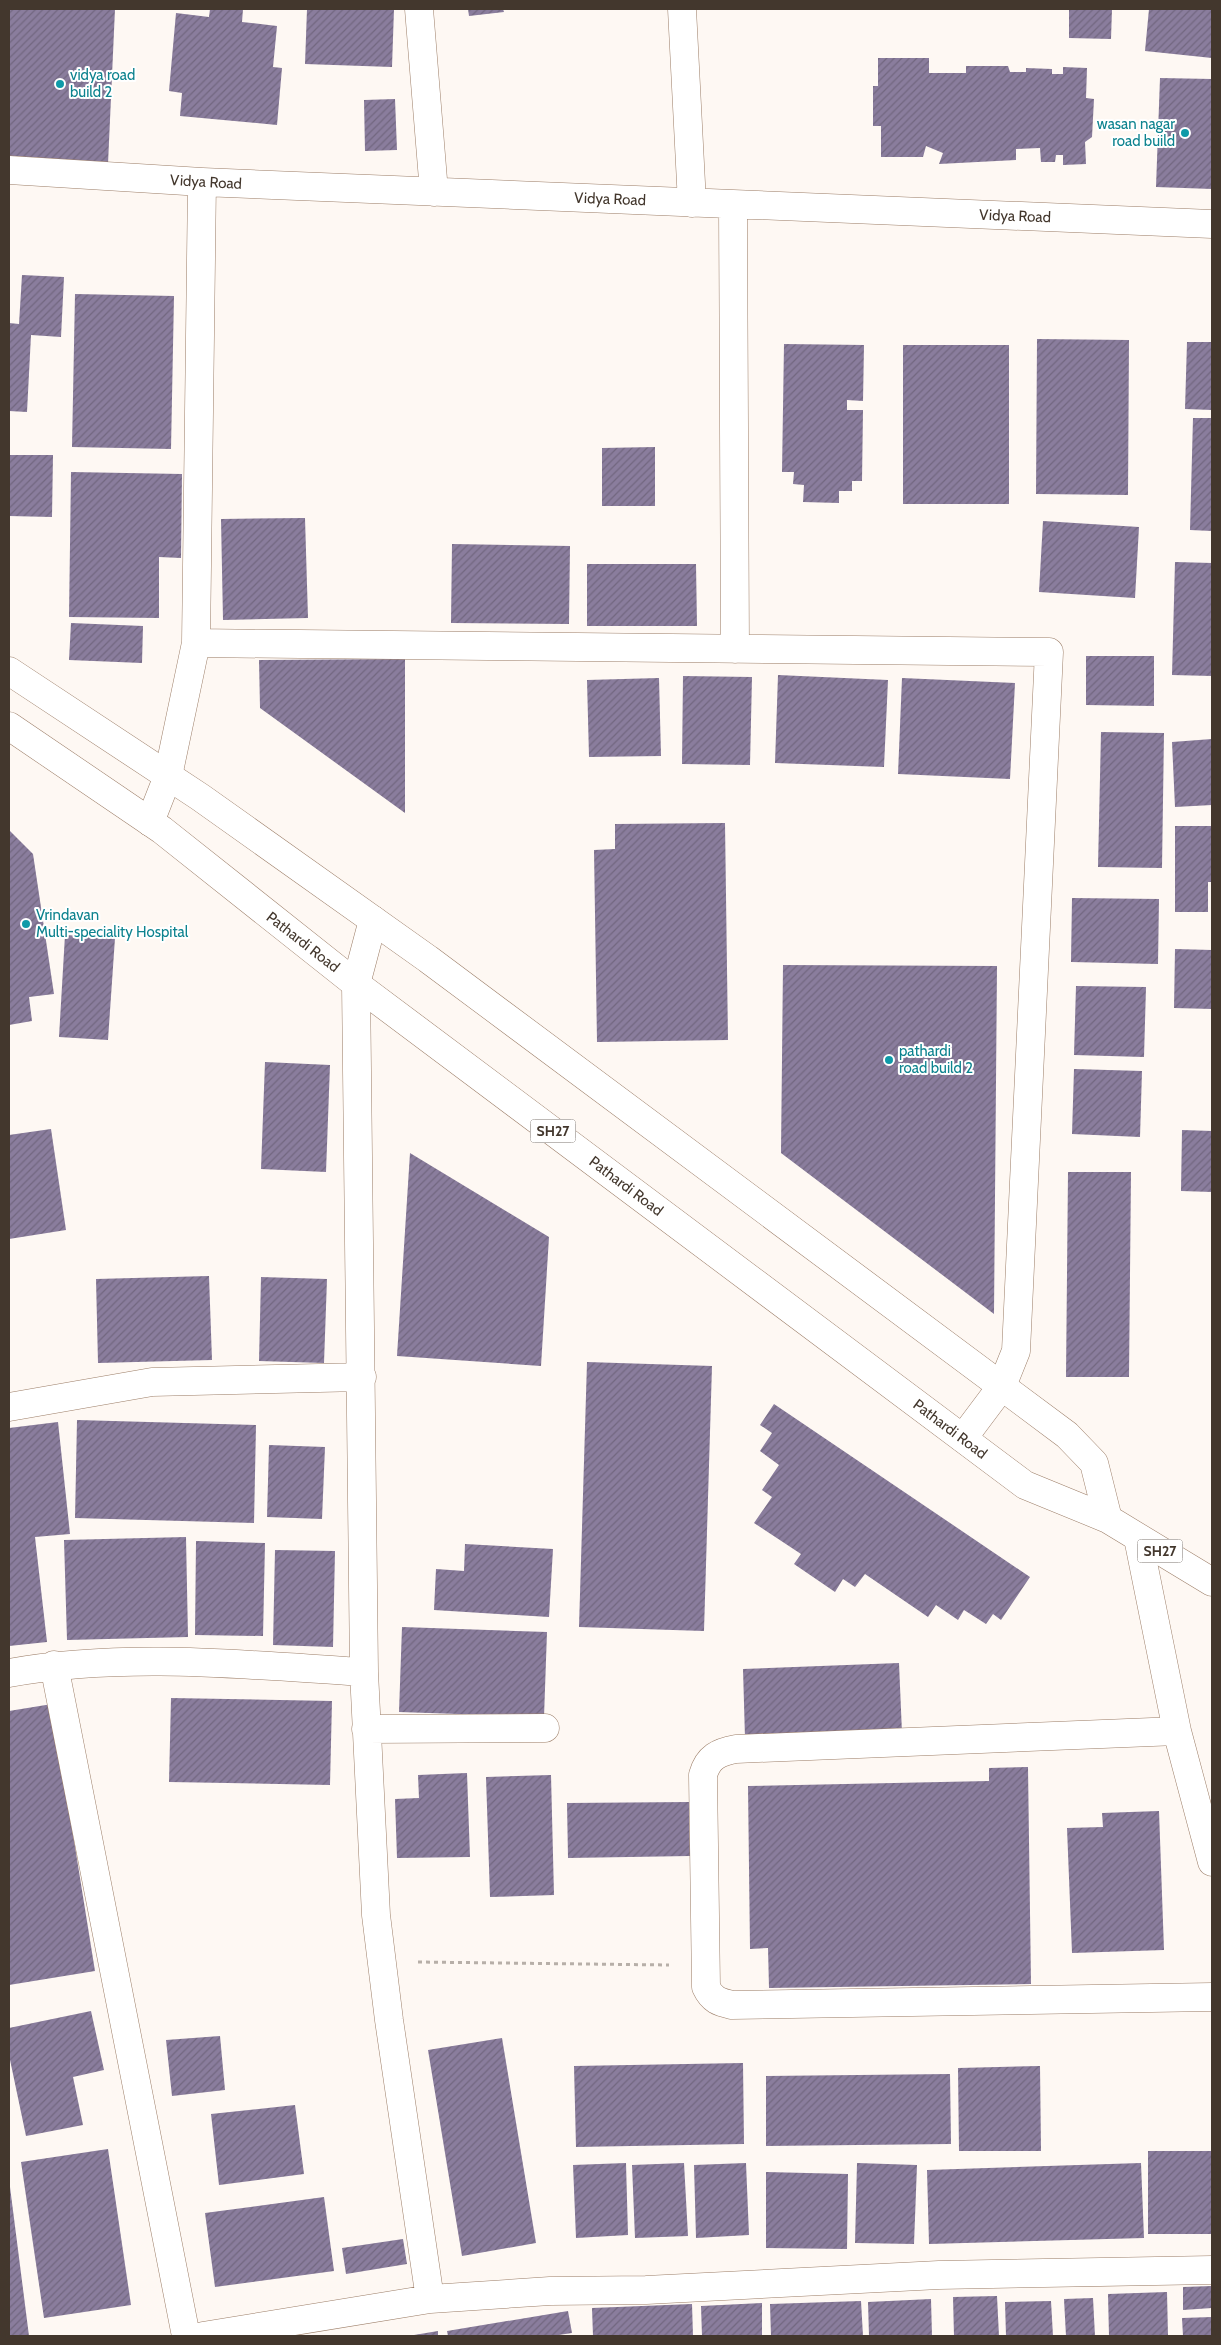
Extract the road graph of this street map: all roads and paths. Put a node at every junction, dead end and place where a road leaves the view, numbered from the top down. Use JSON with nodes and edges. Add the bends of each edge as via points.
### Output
{"nodes":[{"id":1,"x":419,"y":9,"type":"edge"},
{"id":2,"x":682,"y":9,"type":"edge"},
{"id":3,"x":9,"y":170,"type":"edge"},
{"id":4,"x":202,"y":182,"type":"junction"},
{"id":5,"x":434,"y":192,"type":"junction"},
{"id":6,"x":692,"y":203,"type":"junction"},
{"id":7,"x":733,"y":204,"type":"junction"},
{"id":8,"x":1212,"y":224,"type":"edge"},
{"id":9,"x":196,"y":643,"type":"junction"},
{"id":10,"x":735,"y":650,"type":"junction"},
{"id":11,"x":9,"y":671,"type":"edge"},
{"id":12,"x":9,"y":726,"type":"edge"},
{"id":13,"x":168,"y":776,"type":"junction"},
{"id":14,"x":150,"y":822,"type":"junction"},
{"id":15,"x":373,"y":920,"type":"junction"},
{"id":16,"x":356,"y":984,"type":"junction"},
{"id":17,"x":362,"y":1377,"type":"junction"},
{"id":18,"x":1002,"y":1386,"type":"junction"},
{"id":19,"x":9,"y":1407,"type":"edge"},
{"id":20,"x":963,"y":1438,"type":"junction"},
{"id":21,"x":1108,"y":1519,"type":"junction"},
{"id":22,"x":1138,"y":1538,"type":"junction"},
{"id":23,"x":1212,"y":1582,"type":"edge"},
{"id":24,"x":54,"y":1665,"type":"junction"},
{"id":25,"x":364,"y":1672,"type":"junction"},
{"id":26,"x":9,"y":1673,"type":"edge"},
{"id":27,"x":545,"y":1728,"type":"dead end"},
{"id":28,"x":366,"y":1729,"type":"junction"},
{"id":29,"x":1177,"y":1731,"type":"junction"},
{"id":30,"x":1212,"y":1862,"type":"edge"},
{"id":31,"x":382,"y":1962,"type":"junction"},
{"id":32,"x":706,"y":1965,"type":"junction"},
{"id":33,"x":1212,"y":1997,"type":"edge"},
{"id":34,"x":1212,"y":2270,"type":"edge"},
{"id":35,"x":430,"y":2299,"type":"junction"},
{"id":36,"x":186,"y":2336,"type":"edge"},
{"id":37,"x":203,"y":2336,"type":"edge"}],
"edges":[{"from":1,"to":5,"type":"street"},
{"from":2,"to":6,"type":"street"},
{"from":3,"to":4,"type":"street","name":"Vidya Road"},
{"from":4,"to":5,"type":"street","name":"Vidya Road"},
{"from":4,"to":9,"type":"street"},
{"from":5,"to":6,"type":"street","name":"Vidya Road"},
{"from":6,"to":7,"type":"street","name":"Vidya Road"},
{"from":7,"to":8,"type":"street","name":"Vidya Road"},
{"from":7,"to":10,"type":"street"},
{"from":9,"to":10,"type":"street"},
{"from":9,"to":13,"type":"street"},
{"from":10,"to":18,"type":"street","via":[[1049,652],[1016,1351]]},
{"from":11,"to":13,"type":"street"},
{"from":12,"to":14,"type":"street","name":"Pathardi Road","number":"SH27"},
{"from":13,"to":14,"type":"street"},
{"from":13,"to":15,"type":"street"},
{"from":14,"to":16,"type":"street","name":"Pathardi Road","number":"SH27"},
{"from":15,"to":16,"type":"street"},
{"from":15,"to":18,"type":"street"},
{"from":16,"to":17,"type":"street"},
{"from":16,"to":20,"type":"street","name":"Pathardi Road","number":"SH27"},
{"from":17,"to":19,"type":"street","via":[[152,1382]]},
{"from":17,"to":25,"type":"street"},
{"from":18,"to":20,"type":"street"},
{"from":18,"to":21,"type":"street","via":[[1067,1435],[1094,1462]]},
{"from":20,"to":21,"type":"street","name":"Pathardi Road","number":"SH27","via":[[1025,1485]]},
{"from":21,"to":22,"type":"street","name":"Pathardi Road","number":"SH27"},
{"from":22,"to":23,"type":"street","name":"Pathardi Road","number":"SH27"},
{"from":22,"to":29,"type":"street"},
{"from":24,"to":25,"type":"street","via":[[148,1661]]},
{"from":24,"to":26,"type":"street"},
{"from":24,"to":36,"type":"street"},
{"from":25,"to":28,"type":"street"},
{"from":27,"to":28,"type":"street"},
{"from":28,"to":31,"type":"street","via":[[376,1916]]},
{"from":29,"to":30,"type":"street"},
{"from":29,"to":32,"type":"street","via":[[719,1752],[706,1764],[703,1774]]},
{"from":31,"to":32,"type":"path"},
{"from":31,"to":35,"type":"street"},
{"from":32,"to":33,"type":"street","via":[[706,1987],[711,1997],[732,2005]]},
{"from":34,"to":35,"type":"street","via":[[939,2275]]},
{"from":35,"to":37,"type":"street"}]}
